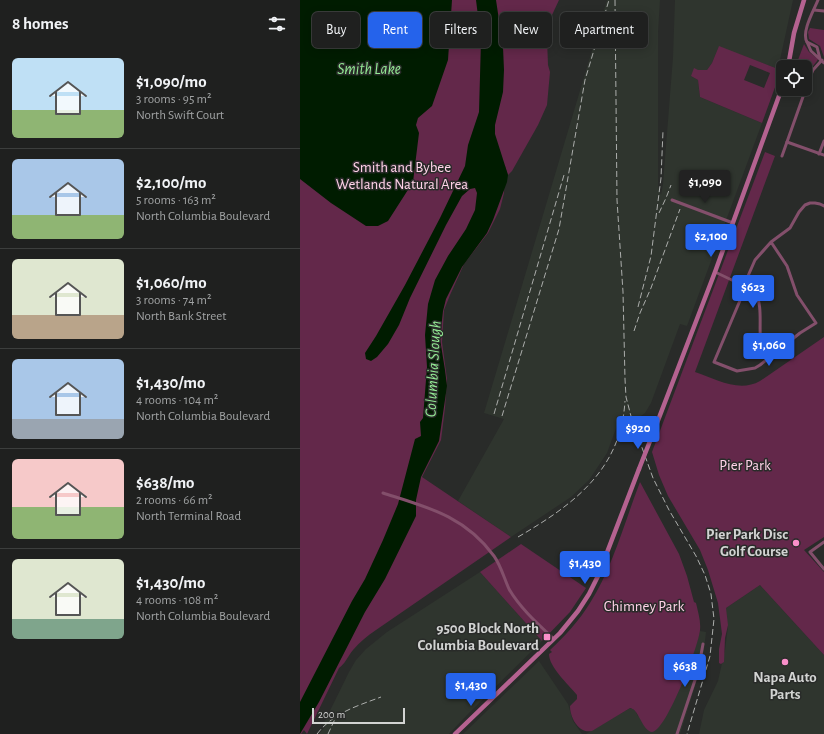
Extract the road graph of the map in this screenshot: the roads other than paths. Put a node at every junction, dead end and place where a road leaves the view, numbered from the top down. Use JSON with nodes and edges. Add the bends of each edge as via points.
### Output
{"nodes":[{"id":1,"x":804,"y":0,"type":"edge"},
{"id":2,"x":818,"y":0,"type":"edge"},
{"id":3,"x":814,"y":10,"type":"junction"},
{"id":4,"x":824,"y":11,"type":"edge"},
{"id":5,"x":807,"y":42,"type":"junction"},
{"id":6,"x":813,"y":44,"type":"junction"},
{"id":7,"x":809,"y":48,"type":"junction"},
{"id":8,"x":818,"y":51,"type":"junction"},
{"id":9,"x":814,"y":54,"type":"junction"},
{"id":10,"x":789,"y":60,"type":"edge"},
{"id":11,"x":822,"y":61,"type":"edge"},
{"id":12,"x":779,"y":96,"type":"edge"},
{"id":13,"x":824,"y":140,"type":"edge"},
{"id":14,"x":787,"y":142,"type":"junction"},
{"id":15,"x":819,"y":154,"type":"junction"},
{"id":16,"x":782,"y":156,"type":"dead end"},
{"id":17,"x":824,"y":156,"type":"edge"},
{"id":18,"x":672,"y":200,"type":"dead end"},
{"id":19,"x":824,"y":206,"type":"edge"},
{"id":20,"x":733,"y":223,"type":"junction"},
{"id":21,"x":771,"y":242,"type":"junction"},
{"id":22,"x":714,"y":272,"type":"junction"},
{"id":23,"x":745,"y":286,"type":"junction"},
{"id":24,"x":766,"y":359,"type":"junction"},
{"id":25,"x":383,"y":493,"type":"dead end"},
{"id":26,"x":824,"y":542,"type":"edge"},
{"id":27,"x":824,"y":568,"type":"edge"},
{"id":28,"x":554,"y":639,"type":"junction"},
{"id":29,"x":702,"y":644,"type":"dead end"},
{"id":30,"x":455,"y":734,"type":"edge"},
{"id":31,"x":677,"y":734,"type":"edge"}],
"edges":[{"from":1,"to":10,"type":"main road"},
{"from":2,"to":3,"type":"street"},
{"from":3,"to":4,"type":"street"},
{"from":3,"to":5,"type":"street","via":[[805,32]]},
{"from":5,"to":6,"type":"street"},
{"from":5,"to":7,"type":"street"},
{"from":6,"to":7,"type":"street"},
{"from":6,"to":8,"type":"street"},
{"from":7,"to":9,"type":"street"},
{"from":8,"to":9,"type":"street"},
{"from":8,"to":11,"type":"street"},
{"from":9,"to":11,"type":"street"},
{"from":11,"to":14,"type":"street","via":[[813,70]]},
{"from":12,"to":20,"type":"main road"},
{"from":13,"to":15,"type":"street"},
{"from":14,"to":15,"type":"street"},
{"from":14,"to":16,"type":"street"},
{"from":15,"to":17,"type":"street"},
{"from":18,"to":20,"type":"street"},
{"from":19,"to":21,"type":"street","via":[[815,203],[805,205],[798,212],[790,228]]},
{"from":20,"to":22,"type":"main road"},
{"from":21,"to":23,"type":"street","via":[[755,260]]},
{"from":21,"to":24,"type":"street","via":[[787,266],[797,295],[816,323]]},
{"from":22,"to":23,"type":"street"},
{"from":22,"to":28,"type":"main road","bridge":true,"via":[[595,584],[574,616]]},
{"from":23,"to":24,"type":"street","via":[[754,290],[761,310],[760,333]]},
{"from":23,"to":24,"type":"street","via":[[714,362],[738,371],[758,366]]},
{"from":25,"to":28,"type":"street","via":[[430,508],[461,523],[485,545],[497,561],[517,600]]},
{"from":26,"to":27,"type":"street","via":[[810,552]]},
{"from":28,"to":30,"type":"main road"},
{"from":29,"to":31,"type":"street","via":[[698,671]]}]}
